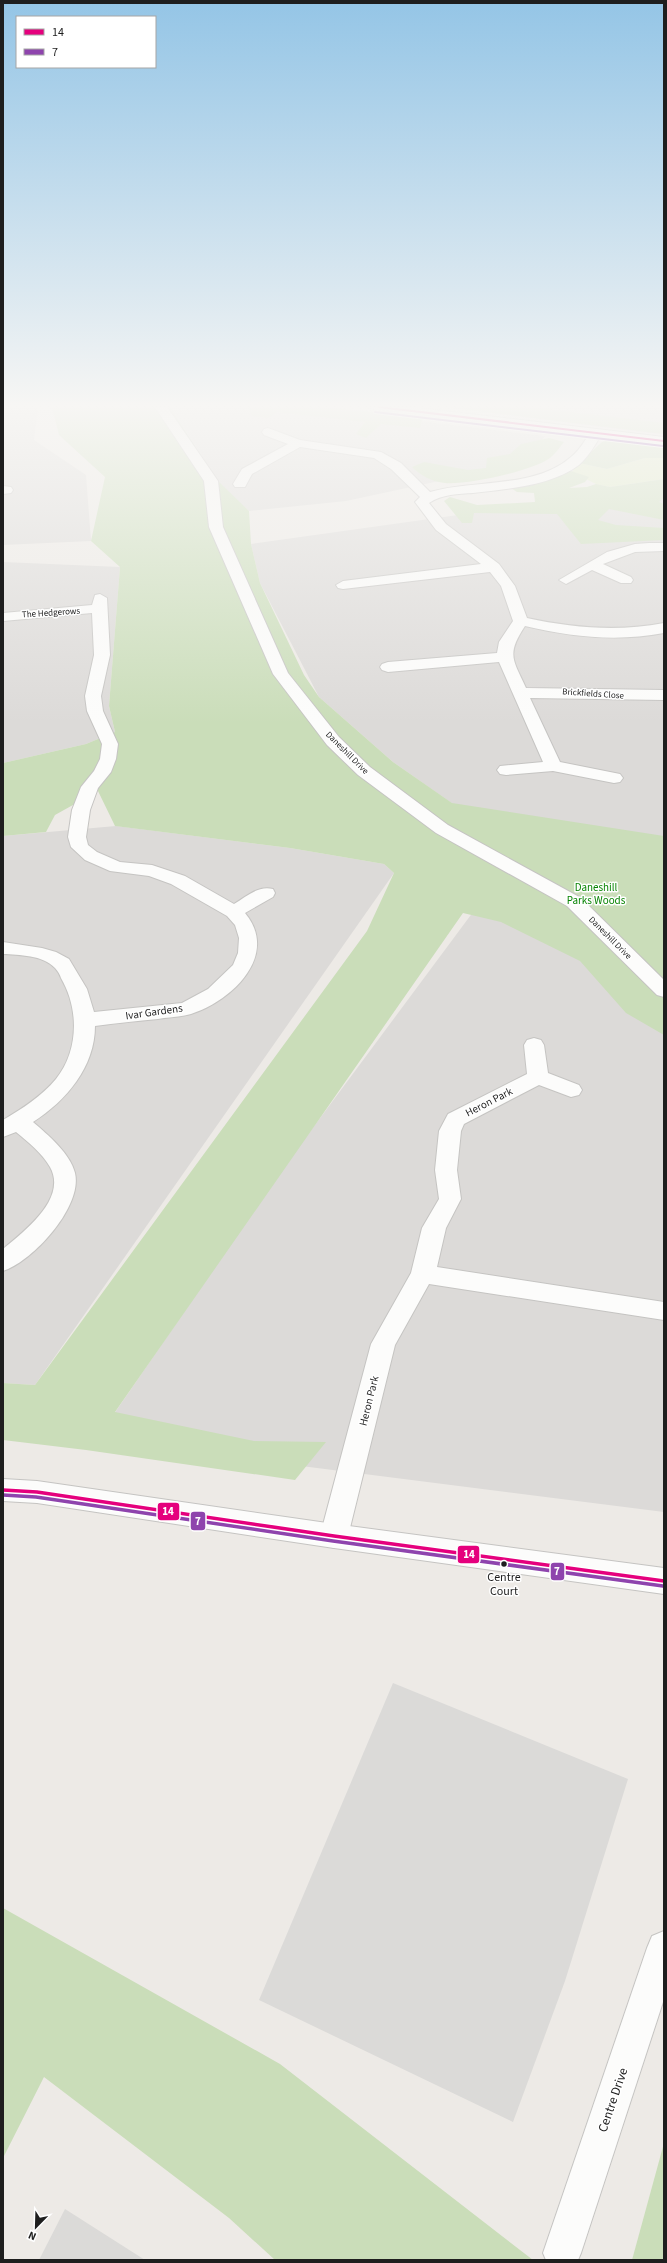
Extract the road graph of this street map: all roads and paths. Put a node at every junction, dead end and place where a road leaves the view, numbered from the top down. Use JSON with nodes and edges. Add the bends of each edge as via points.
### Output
{"nodes":[{"id":1,"x":214,"y":513,"type":"edge"},
{"id":2,"x":430,"y":513,"type":"edge"},
{"id":3,"x":664,"y":547,"type":"edge"},
{"id":4,"x":592,"y":565,"type":"junction"},
{"id":5,"x":494,"y":567,"type":"junction"},
{"id":6,"x":566,"y":580,"type":"dead end"},
{"id":7,"x":626,"y":580,"type":"dead end"},
{"id":8,"x":343,"y":585,"type":"dead end"},
{"id":9,"x":3,"y":617,"type":"edge"},
{"id":10,"x":521,"y":621,"type":"junction"},
{"id":11,"x":664,"y":628,"type":"edge"},
{"id":12,"x":504,"y":657,"type":"junction"},
{"id":13,"x":388,"y":667,"type":"dead end"},
{"id":14,"x":521,"y":693,"type":"junction"},
{"id":15,"x":664,"y":695,"type":"edge"},
{"id":16,"x":553,"y":766,"type":"junction"},
{"id":17,"x":506,"y":770,"type":"dead end"},
{"id":18,"x":614,"y":778,"type":"dead end"},
{"id":19,"x":81,"y":810,"type":"joint"},
{"id":20,"x":266,"y":893,"type":"dead end"},
{"id":21,"x":234,"y":912,"type":"junction"},
{"id":22,"x":3,"y":948,"type":"edge"},
{"id":23,"x":664,"y":991,"type":"edge"},
{"id":24,"x":86,"y":1020,"type":"junction"},
{"id":25,"x":534,"y":1045,"type":"dead end"},
{"id":26,"x":538,"y":1076,"type":"junction"},
{"id":27,"x":571,"y":1090,"type":"dead end"},
{"id":28,"x":11,"y":1126,"type":"edge"},
{"id":29,"x":3,"y":1262,"type":"edge"},
{"id":30,"x":423,"y":1274,"type":"junction"},
{"id":31,"x":664,"y":1311,"type":"edge"},
{"id":32,"x":3,"y":1490,"type":"edge"},
{"id":33,"x":334,"y":1536,"type":"junction"},
{"id":34,"x":664,"y":1581,"type":"edge"},
{"id":35,"x":664,"y":1948,"type":"edge"},
{"id":36,"x":562,"y":2253,"type":"dead end"}],
"edges":[{"from":1,"to":23,"type":"street","name":"Daneshill Drive","via":[[216,527],[282,674],[334,741],[364,771],[442,829],[574,902]]},
{"from":2,"to":5,"type":"street","via":[[442,527]]},
{"from":3,"to":4,"type":"street","via":[[629,548],[613,552]]},
{"from":4,"to":6,"type":"street"},
{"from":4,"to":7,"type":"street"},
{"from":5,"to":8,"type":"street","via":[[398,573]]},
{"from":5,"to":10,"type":"street","via":[[508,586]]},
{"from":9,"to":19,"type":"street","name":"The Hedgerows","via":[[65,613],[99,603],[102,656],[93,696],[95,711],[110,744],[108,759],[90,787]]},
{"from":10,"to":11,"type":"street","via":[[565,630],[614,632]]},
{"from":10,"to":12,"type":"street","via":[[507,642]]},
{"from":12,"to":13,"type":"street"},
{"from":12,"to":14,"type":"street"},
{"from":14,"to":15,"type":"street","name":"Brickfields Close"},
{"from":14,"to":16,"type":"street"},
{"from":16,"to":17,"type":"street"},
{"from":16,"to":18,"type":"street"},
{"from":19,"to":21,"type":"street","name":"Ivar Gardens","via":[[77,838],[80,847],[91,856],[116,867],[152,871],[178,880]]},
{"from":20,"to":21,"type":"street"},
{"from":21,"to":24,"type":"street","name":"Ivar Gardens","via":[[244,924],[249,938],[248,953],[242,968],[215,994],[186,1009]]},
{"from":22,"to":24,"type":"street","via":[[34,951],[61,962],[79,987]]},
{"from":24,"to":28,"type":"street","via":[[82,1050],[64,1083],[47,1101]]},
{"from":25,"to":26,"type":"street"},
{"from":26,"to":27,"type":"street"},
{"from":26,"to":30,"type":"street","name":"Heron Park","via":[[456,1119],[450,1131],[446,1170],[450,1199],[434,1228]]},
{"from":28,"to":29,"type":"street","via":[[46,1146],[64,1174],[62,1197],[50,1221]]},
{"from":30,"to":31,"type":"street"},
{"from":30,"to":33,"type":"street","name":"Heron Park","via":[[384,1344]]},
{"from":32,"to":33,"type":"street","via":[[44,1493]]},
{"from":33,"to":34,"type":"street"},
{"from":35,"to":36,"type":"street","name":"Centre Drive"}]}
